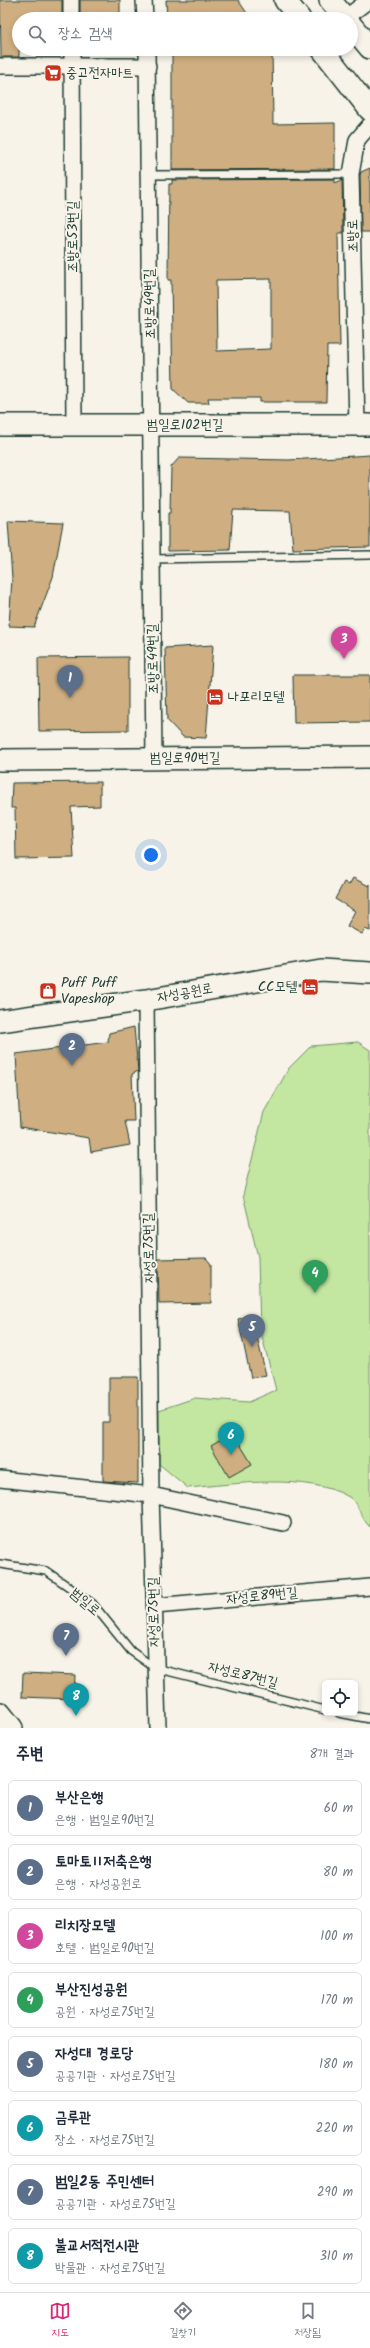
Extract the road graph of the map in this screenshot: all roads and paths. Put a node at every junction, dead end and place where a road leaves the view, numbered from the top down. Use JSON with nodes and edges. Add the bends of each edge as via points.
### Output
{"nodes":[{"id":1,"x":71,"y":0,"type":"edge"},
{"id":2,"x":144,"y":0,"type":"edge"},
{"id":3,"x":285,"y":0,"type":"edge"},
{"id":4,"x":330,"y":0,"type":"edge"},
{"id":5,"x":369,"y":0,"type":"edge"},
{"id":6,"x":72,"y":12,"type":"edge"},
{"id":7,"x":145,"y":12,"type":"edge"},
{"id":8,"x":294,"y":12,"type":"edge"},
{"id":9,"x":340,"y":12,"type":"edge"},
{"id":10,"x":355,"y":12,"type":"edge"},
{"id":11,"x":358,"y":34,"type":"edge"},
{"id":12,"x":370,"y":48,"type":"edge"},
{"id":13,"x":72,"y":56,"type":"edge"},
{"id":14,"x":147,"y":56,"type":"edge"},
{"id":15,"x":328,"y":56,"type":"edge"},
{"id":16,"x":0,"y":66,"type":"edge"},
{"id":17,"x":72,"y":66,"type":"junction"},
{"id":18,"x":148,"y":66,"type":"junction"},
{"id":19,"x":370,"y":110,"type":"edge"},
{"id":20,"x":370,"y":124,"type":"edge"},
{"id":21,"x":351,"y":174,"type":"junction"},
{"id":22,"x":149,"y":175,"type":"junction"},
{"id":23,"x":0,"y":425,"type":"edge"},
{"id":24,"x":363,"y":425,"type":"edge"},
{"id":25,"x":74,"y":426,"type":"junction"},
{"id":26,"x":151,"y":426,"type":"junction"},
{"id":27,"x":370,"y":555,"type":"edge"},
{"id":28,"x":152,"y":559,"type":"junction"},
{"id":29,"x":370,"y":757,"type":"edge"},
{"id":30,"x":154,"y":759,"type":"junction"},
{"id":31,"x":0,"y":760,"type":"edge"},
{"id":32,"x":370,"y":973,"type":"edge"},
{"id":33,"x":146,"y":1000,"type":"junction"},
{"id":34,"x":0,"y":1021,"type":"edge"},
{"id":35,"x":0,"y":1479,"type":"edge"},
{"id":36,"x":151,"y":1495,"type":"junction"},
{"id":37,"x":283,"y":1523,"type":"dead end"},
{"id":38,"x":0,"y":1564,"type":"edge"},
{"id":39,"x":370,"y":1587,"type":"edge"},
{"id":40,"x":155,"y":1606,"type":"junction"},
{"id":41,"x":155,"y":1668,"type":"junction"},
{"id":42,"x":322,"y":1709,"type":"edge"},
{"id":43,"x":0,"y":1713,"type":"edge"},
{"id":44,"x":354,"y":1716,"type":"edge"},
{"id":45,"x":370,"y":1719,"type":"edge"},
{"id":46,"x":12,"y":1728,"type":"edge"},
{"id":47,"x":158,"y":1728,"type":"edge"}],
"edges":[{"from":1,"to":6,"type":"street"},
{"from":2,"to":7,"type":"street"},
{"from":3,"to":8,"type":"street"},
{"from":4,"to":9,"type":"street"},
{"from":5,"to":10,"type":"street"},
{"from":11,"to":12,"type":"street"},
{"from":13,"to":17,"type":"street","name":"조방로53번길"},
{"from":14,"to":18,"type":"street","name":"조방로49번길"},
{"from":15,"to":19,"type":"street"},
{"from":16,"to":17,"type":"street"},
{"from":17,"to":18,"type":"street"},
{"from":17,"to":25,"type":"street","name":"조방로53번길"},
{"from":18,"to":22,"type":"street","name":"조방로49번길"},
{"from":20,"to":21,"type":"street","name":"조방로","via":[[357,140]]},
{"from":21,"to":22,"type":"lane"},
{"from":21,"to":24,"type":"street","name":"조방로"},
{"from":22,"to":26,"type":"street","name":"조방로49번길"},
{"from":23,"to":25,"type":"street","name":"범일로102번길"},
{"from":24,"to":26,"type":"street","name":"범일로102번길"},
{"from":25,"to":26,"type":"street","name":"범일로102번길"},
{"from":26,"to":28,"type":"street","name":"조방로49번길"},
{"from":27,"to":28,"type":"lane"},
{"from":28,"to":30,"type":"street","name":"조방로49번길"},
{"from":29,"to":30,"type":"street","name":"범일로90번길"},
{"from":30,"to":31,"type":"street","name":"범일로90번길"},
{"from":32,"to":33,"type":"street","name":"자성공원로","via":[[321,970]]},
{"from":33,"to":34,"type":"street","name":"자성공원로"},
{"from":33,"to":36,"type":"street","name":"자성로75번길"},
{"from":35,"to":36,"type":"street"},
{"from":36,"to":37,"type":"street"},
{"from":36,"to":40,"type":"street","name":"자성로75번길"},
{"from":38,"to":41,"type":"lane","name":"범일로","via":[[46,1571],[92,1603],[131,1651]]},
{"from":39,"to":40,"type":"street","name":"자성로89번길"},
{"from":40,"to":41,"type":"street","name":"자성로75번길"},
{"from":41,"to":42,"type":"lane","name":"자성로87번길"},
{"from":41,"to":47,"type":"street","name":"자성로75번길"},
{"from":43,"to":46,"type":"street"},
{"from":44,"to":45,"type":"lane"}]}
